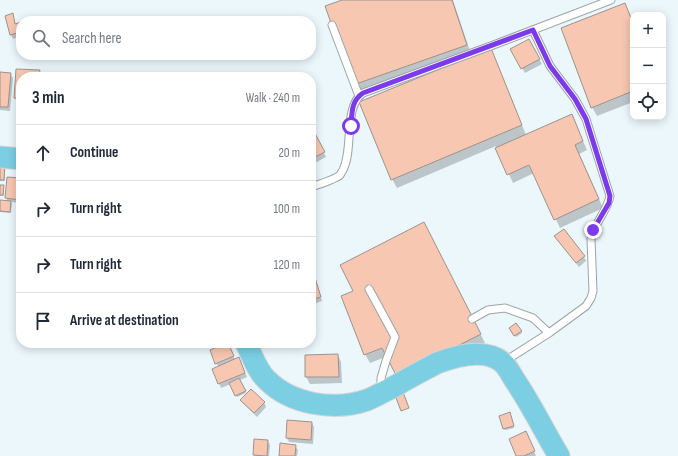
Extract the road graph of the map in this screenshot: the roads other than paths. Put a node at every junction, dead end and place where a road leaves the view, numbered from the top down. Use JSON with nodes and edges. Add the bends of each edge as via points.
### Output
{"nodes":[{"id":1,"x":611,"y":0,"type":"edge"},
{"id":2,"x":332,"y":25,"type":"dead end"},
{"id":3,"x":533,"y":30,"type":"junction"},
{"id":4,"x":359,"y":96,"type":"junction"},
{"id":5,"x":0,"y":157,"type":"edge"},
{"id":6,"x":16,"y":159,"type":"edge"},
{"id":7,"x":316,"y":185,"type":"edge"},
{"id":8,"x":369,"y":290,"type":"dead end"},
{"id":9,"x":472,"y":319,"type":"dead end"},
{"id":10,"x":548,"y":333,"type":"junction"},
{"id":11,"x":248,"y":348,"type":"edge"},
{"id":12,"x":503,"y":362,"type":"junction"},
{"id":13,"x":381,"y":393,"type":"junction"},
{"id":14,"x":559,"y":456,"type":"edge"}],
"edges":[{"from":1,"to":3,"type":"lane"},
{"from":2,"to":4,"type":"lane"},
{"from":3,"to":4,"type":"lane"},
{"from":3,"to":10,"type":"lane","via":[[550,66],[575,99],[586,119],[610,196],[591,238],[591,298],[586,306]]},
{"from":4,"to":7,"type":"lane","via":[[352,109],[346,164],[340,175]]},
{"from":5,"to":6,"type":"main road"},
{"from":8,"to":13,"type":"lane","via":[[395,337],[381,378]]},
{"from":9,"to":10,"type":"lane","via":[[488,310],[505,308],[533,318]]},
{"from":10,"to":12,"type":"lane"},
{"from":11,"to":13,"type":"main road","via":[[267,380],[279,390],[300,400],[337,406],[367,400]]},
{"from":12,"to":13,"type":"main road","via":[[481,355],[449,359]]},
{"from":12,"to":14,"type":"main road"}]}
